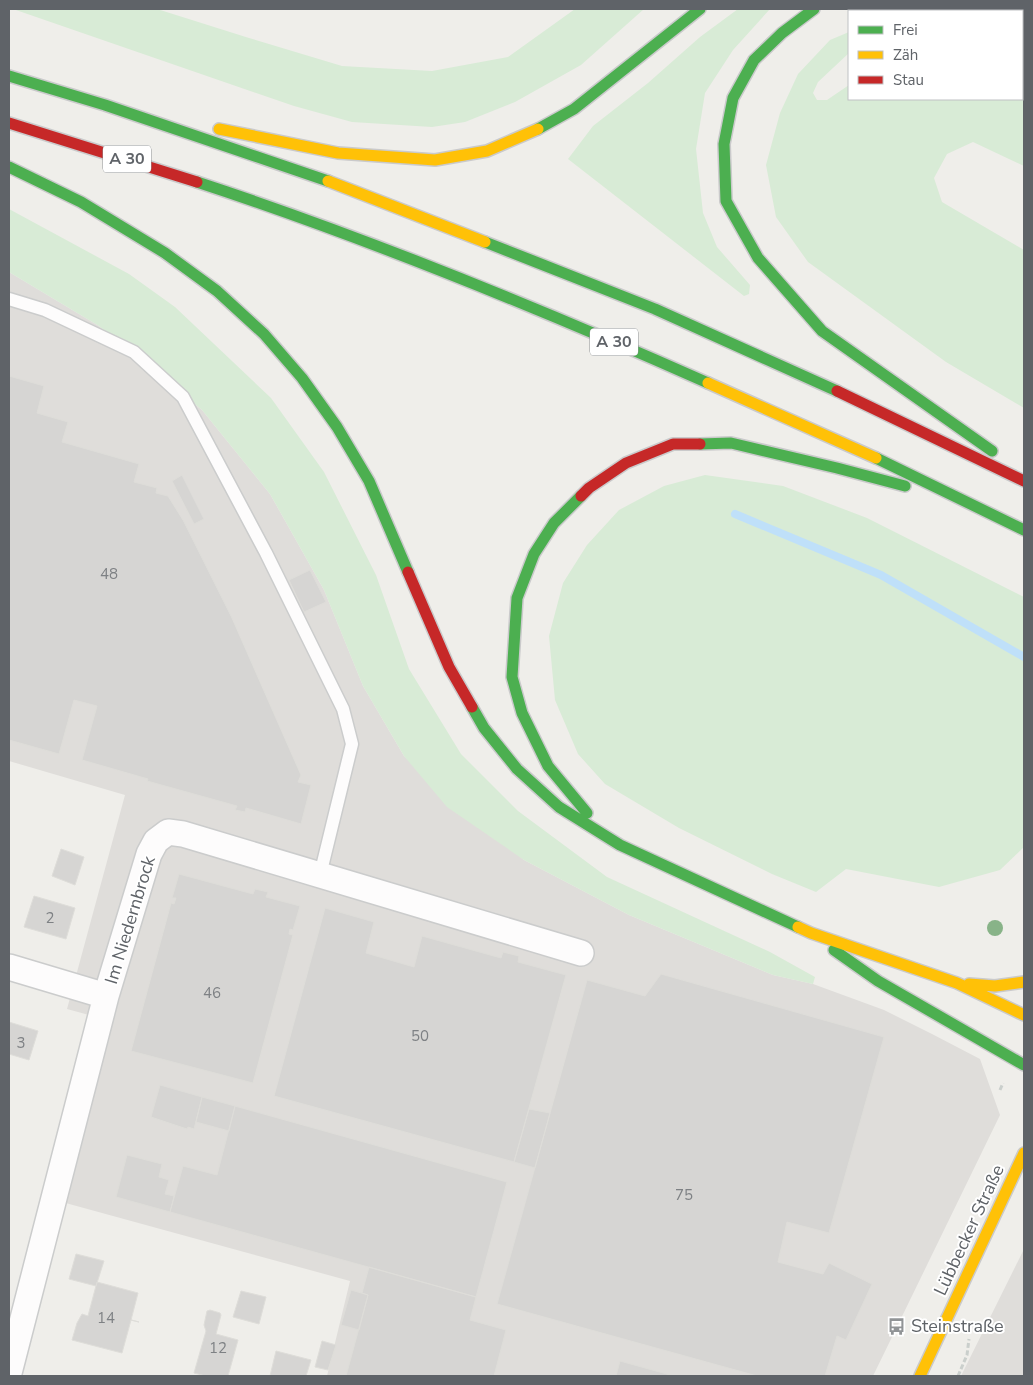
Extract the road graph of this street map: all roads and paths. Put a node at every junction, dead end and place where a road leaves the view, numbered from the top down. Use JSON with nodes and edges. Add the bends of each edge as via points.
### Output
{"nodes":[{"id":1,"x":700,"y":9,"type":"edge"},
{"id":2,"x":814,"y":9,"type":"edge"},
{"id":3,"x":9,"y":76,"type":"edge"},
{"id":4,"x":105,"y":105,"type":"junction"},
{"id":5,"x":9,"y":123,"type":"edge"},
{"id":6,"x":193,"y":123,"type":"dead end"},
{"id":7,"x":212,"y":127,"type":"dead end"},
{"id":8,"x":9,"y":167,"type":"edge"},
{"id":9,"x":9,"y":299,"type":"edge"},
{"id":10,"x":1024,"y":473,"type":"edge"},
{"id":11,"x":1024,"y":481,"type":"edge"},
{"id":12,"x":976,"y":505,"type":"junction"},
{"id":13,"x":1024,"y":530,"type":"edge"},
{"id":14,"x":620,"y":845,"type":"junction"},
{"id":15,"x":320,"y":875,"type":"junction"},
{"id":16,"x":811,"y":933,"type":"junction"},
{"id":17,"x":581,"y":953,"type":"dead end"},
{"id":18,"x":9,"y":967,"type":"edge"},
{"id":19,"x":1024,"y":982,"type":"edge"},
{"id":20,"x":957,"y":983,"type":"junction"},
{"id":21,"x":106,"y":996,"type":"junction"},
{"id":22,"x":1024,"y":1015,"type":"edge"},
{"id":23,"x":1024,"y":1065,"type":"edge"},
{"id":24,"x":1024,"y":1153,"type":"edge"},
{"id":25,"x":9,"y":1373,"type":"edge"},
{"id":26,"x":920,"y":1376,"type":"edge"}],
"edges":[{"from":1,"to":7,"type":"main road","via":[[574,109],[487,151],[435,160],[338,153]]},
{"from":2,"to":10,"type":"main road","via":[[754,60],[733,98],[724,144],[726,201],[758,258],[822,330]]},
{"from":3,"to":4,"type":"main road","number":"A 30"},
{"from":4,"to":6,"type":"main road"},
{"from":4,"to":11,"type":"main road","number":"A 30","via":[[334,183],[655,309]]},
{"from":5,"to":12,"type":"main road","number":"A 30","via":[[244,198],[448,274],[808,426]]},
{"from":8,"to":14,"type":"main road","via":[[81,202],[165,254],[217,291],[264,334],[302,378],[337,427],[369,481],[449,667],[484,728],[517,769],[559,806]]},
{"from":9,"to":15,"type":"lane","via":[[45,310],[134,352],[184,397],[343,709],[352,744]]},
{"from":12,"to":13,"type":"main road","number":"A 30"},
{"from":12,"to":14,"type":"main road","via":[[731,443],[673,444],[626,463],[589,488],[554,523],[534,554],[517,598],[512,677],[522,713],[548,766],[582,808]]},
{"from":14,"to":16,"type":"main road"},
{"from":15,"to":17,"type":"street","name":"Im Niedernbrock"},
{"from":15,"to":21,"type":"street","name":"Im Niedernbrock","via":[[168,832],[156,841],[149,854]]},
{"from":16,"to":20,"type":"main road"},
{"from":16,"to":23,"type":"main road","via":[[878,980]]},
{"from":18,"to":21,"type":"street"},
{"from":19,"to":20,"type":"main road","via":[[995,986]]},
{"from":20,"to":22,"type":"main road"},
{"from":21,"to":25,"type":"street","name":"Im Niedernbrock"},
{"from":24,"to":26,"type":"main road","name":"Lübbecker Straße"}]}
